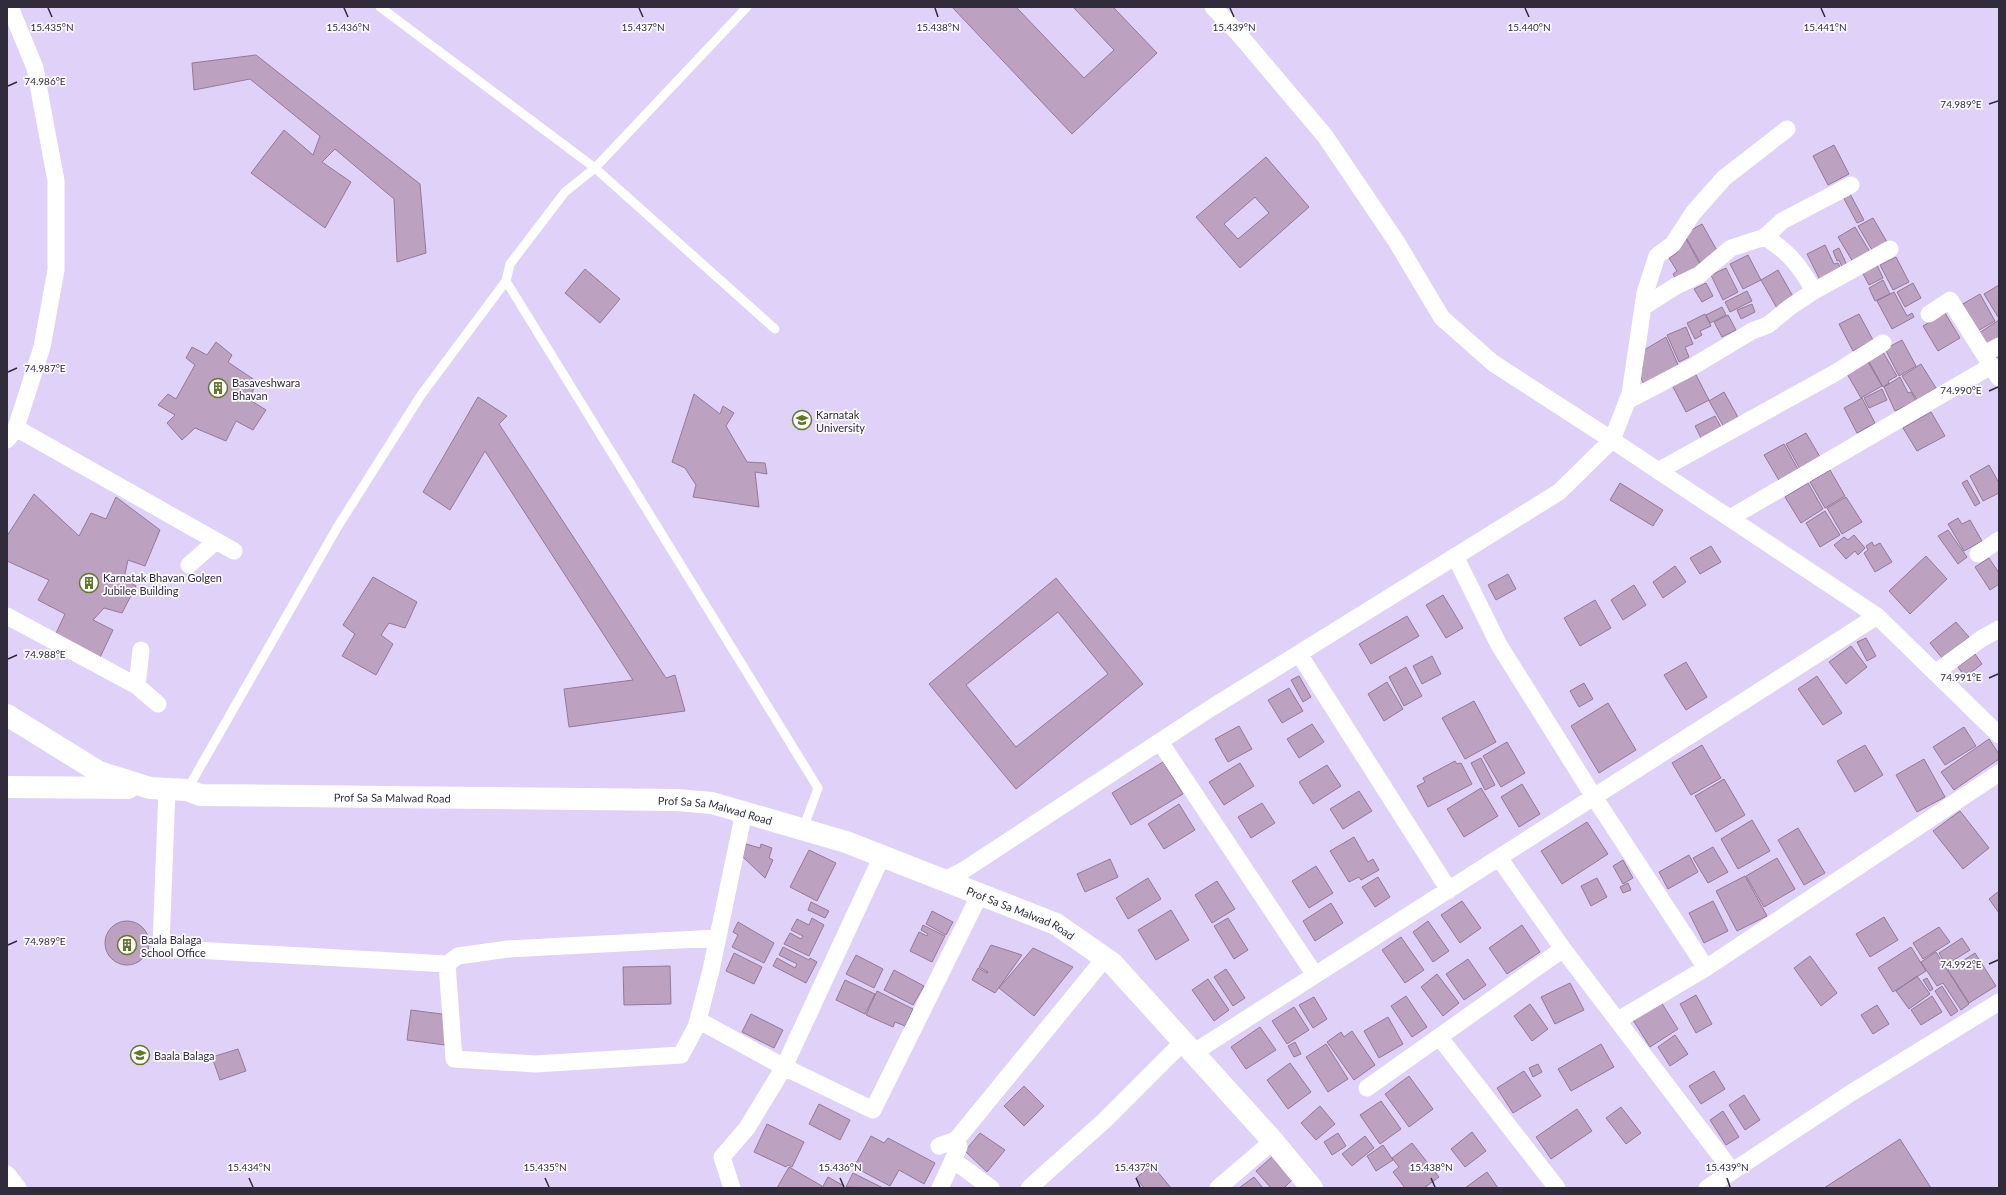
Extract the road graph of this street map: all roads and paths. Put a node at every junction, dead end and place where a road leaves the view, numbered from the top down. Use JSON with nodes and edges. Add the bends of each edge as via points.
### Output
{"nodes":[{"id":1,"x":10,"y":7,"type":"edge"},
{"id":2,"x":380,"y":7,"type":"edge"},
{"id":3,"x":747,"y":7,"type":"edge"},
{"id":4,"x":1215,"y":8,"type":"edge"},
{"id":5,"x":1787,"y":129,"type":"dead end"},
{"id":6,"x":595,"y":168,"type":"junction"},
{"id":7,"x":1852,"y":185,"type":"dead end"},
{"id":8,"x":1765,"y":237,"type":"junction"},
{"id":9,"x":1890,"y":248,"type":"dead end"},
{"id":10,"x":506,"y":281,"type":"junction"},
{"id":11,"x":1814,"y":291,"type":"junction"},
{"id":12,"x":1643,"y":307,"type":"junction"},
{"id":13,"x":1929,"y":314,"type":"dead end"},
{"id":14,"x":776,"y":329,"type":"dead end"},
{"id":15,"x":1883,"y":343,"type":"dead end"},
{"id":16,"x":1999,"y":346,"type":"edge"},
{"id":17,"x":1991,"y":366,"type":"edge"},
{"id":18,"x":1627,"y":401,"type":"junction"},
{"id":19,"x":11,"y":434,"type":"edge"},
{"id":20,"x":1612,"y":440,"type":"junction"},
{"id":21,"x":1658,"y":471,"type":"junction"},
{"id":22,"x":1730,"y":518,"type":"junction"},
{"id":23,"x":1999,"y":540,"type":"edge"},
{"id":24,"x":216,"y":541,"type":"junction"},
{"id":25,"x":234,"y":551,"type":"dead end"},
{"id":26,"x":1978,"y":554,"type":"dead end"},
{"id":27,"x":1455,"y":556,"type":"junction"},
{"id":28,"x":189,"y":565,"type":"dead end"},
{"id":29,"x":7,"y":616,"type":"edge"},
{"id":30,"x":1878,"y":616,"type":"junction"},
{"id":31,"x":1999,"y":629,"type":"edge"},
{"id":32,"x":141,"y":650,"type":"dead end"},
{"id":33,"x":1299,"y":654,"type":"junction"},
{"id":34,"x":1935,"y":673,"type":"junction"},
{"id":35,"x":137,"y":686,"type":"junction"},
{"id":36,"x":158,"y":704,"type":"dead end"},
{"id":37,"x":7,"y":714,"type":"edge"},
{"id":38,"x":1993,"y":719,"type":"edge"},
{"id":39,"x":1999,"y":735,"type":"edge"},
{"id":40,"x":1160,"y":742,"type":"junction"},
{"id":41,"x":1999,"y":773,"type":"edge"},
{"id":42,"x":7,"y":787,"type":"edge"},
{"id":43,"x":168,"y":789,"type":"junction"},
{"id":44,"x":1594,"y":797,"type":"junction"},
{"id":45,"x":744,"y":812,"type":"junction"},
{"id":46,"x":803,"y":829,"type":"junction"},
{"id":47,"x":882,"y":856,"type":"junction"},
{"id":48,"x":1498,"y":858,"type":"junction"},
{"id":49,"x":944,"y":880,"type":"junction"},
{"id":50,"x":1449,"y":890,"type":"junction"},
{"id":51,"x":980,"y":894,"type":"junction"},
{"id":52,"x":717,"y":938,"type":"junction"},
{"id":53,"x":1564,"y":949,"type":"junction"},
{"id":54,"x":1105,"y":958,"type":"junction"},
{"id":55,"x":447,"y":964,"type":"junction"},
{"id":56,"x":1706,"y":968,"type":"junction"},
{"id":57,"x":1315,"y":975,"type":"junction"},
{"id":58,"x":1997,"y":1008,"type":"edge"},
{"id":59,"x":698,"y":1020,"type":"junction"},
{"id":60,"x":1618,"y":1020,"type":"junction"},
{"id":61,"x":1440,"y":1038,"type":"junction"},
{"id":62,"x":1188,"y":1047,"type":"junction"},
{"id":63,"x":784,"y":1067,"type":"junction"},
{"id":64,"x":1367,"y":1088,"type":"dead end"},
{"id":65,"x":956,"y":1140,"type":"junction"},
{"id":66,"x":1273,"y":1141,"type":"junction"},
{"id":67,"x":939,"y":1146,"type":"dead end"},
{"id":68,"x":953,"y":1160,"type":"junction"},
{"id":69,"x":1732,"y":1171,"type":"junction"},
{"id":70,"x":7,"y":1174,"type":"edge"},
{"id":71,"x":18,"y":1188,"type":"edge"},
{"id":72,"x":732,"y":1188,"type":"edge"},
{"id":73,"x":940,"y":1188,"type":"edge"},
{"id":74,"x":991,"y":1188,"type":"edge"},
{"id":75,"x":1029,"y":1188,"type":"edge"},
{"id":76,"x":1218,"y":1188,"type":"edge"},
{"id":77,"x":1312,"y":1188,"type":"edge"},
{"id":78,"x":1557,"y":1188,"type":"edge"},
{"id":79,"x":1707,"y":1188,"type":"edge"}],
"edges":[{"from":1,"to":19,"type":"street","via":[[35,68],[56,181],[56,270],[42,347]]},
{"from":2,"to":6,"type":"lane"},
{"from":3,"to":6,"type":"lane"},
{"from":4,"to":20,"type":"street","via":[[1325,136],[1396,241],[1442,318],[1493,363]]},
{"from":5,"to":12,"type":"street","via":[[1724,178],[1693,213],[1673,244],[1657,256]]},
{"from":6,"to":10,"type":"lane","via":[[565,192],[510,264]]},
{"from":6,"to":14,"type":"lane"},
{"from":7,"to":8,"type":"street","via":[[1782,221]]},
{"from":8,"to":11,"type":"street","via":[[1782,247],[1794,259]]},
{"from":8,"to":12,"type":"street","via":[[1731,248],[1699,275]]},
{"from":9,"to":11,"type":"street"},
{"from":10,"to":43,"type":"lane","via":[[421,395]]},
{"from":10,"to":46,"type":"lane","via":[[818,788]]},
{"from":11,"to":18,"type":"street","via":[[1768,325],[1752,331],[1692,368]]},
{"from":12,"to":18,"type":"street"},
{"from":13,"to":17,"type":"street","via":[[1950,300]]},
{"from":15,"to":21,"type":"street","via":[[1835,373]]},
{"from":16,"to":17,"type":"street"},
{"from":17,"to":22,"type":"street"},
{"from":18,"to":20,"type":"street"},
{"from":19,"to":24,"type":"street"},
{"from":20,"to":21,"type":"street"},
{"from":20,"to":27,"type":"street","via":[[1559,492]]},
{"from":21,"to":22,"type":"street"},
{"from":22,"to":30,"type":"street"},
{"from":23,"to":26,"type":"street"},
{"from":24,"to":25,"type":"street"},
{"from":24,"to":28,"type":"street"},
{"from":27,"to":33,"type":"street"},
{"from":27,"to":44,"type":"street","via":[[1499,645]]},
{"from":29,"to":35,"type":"street"},
{"from":30,"to":34,"type":"street"},
{"from":30,"to":44,"type":"street"},
{"from":31,"to":34,"type":"street"},
{"from":32,"to":35,"type":"street"},
{"from":33,"to":40,"type":"street"},
{"from":33,"to":50,"type":"street"},
{"from":34,"to":38,"type":"street"},
{"from":35,"to":36,"type":"street"},
{"from":37,"to":43,"type":"street","name":"Prof Sa Sa Malwad Road","via":[[99,772]]},
{"from":38,"to":39,"type":"street"},
{"from":40,"to":49,"type":"street","via":[[964,870]]},
{"from":40,"to":57,"type":"street"},
{"from":41,"to":56,"type":"street"},
{"from":42,"to":43,"type":"street"},
{"from":43,"to":45,"type":"street","name":"Prof Sa Sa Malwad Road","via":[[200,795],[677,800],[712,803]]},
{"from":43,"to":55,"type":"street","via":[[161,945],[177,949]]},
{"from":44,"to":48,"type":"street"},
{"from":44,"to":56,"type":"street"},
{"from":45,"to":46,"type":"street","name":"Prof Sa Sa Malwad Road"},
{"from":45,"to":52,"type":"street"},
{"from":46,"to":47,"type":"street","name":"Prof Sa Sa Malwad Road"},
{"from":47,"to":49,"type":"street","name":"Prof Sa Sa Malwad Road"},
{"from":47,"to":63,"type":"street"},
{"from":48,"to":50,"type":"street"},
{"from":48,"to":53,"type":"street"},
{"from":49,"to":51,"type":"street","name":"Prof Sa Sa Malwad Road"},
{"from":50,"to":57,"type":"street"},
{"from":51,"to":54,"type":"street","name":"Prof Sa Sa Malwad Road","via":[[1056,924]]},
{"from":51,"to":63,"type":"street","via":[[872,1110]]},
{"from":52,"to":55,"type":"street","via":[[508,949],[458,956]]},
{"from":52,"to":59,"type":"street"},
{"from":53,"to":60,"type":"street"},
{"from":53,"to":61,"type":"street"},
{"from":54,"to":62,"type":"street","name":"Prof Sa Sa Malwad Road"},
{"from":54,"to":65,"type":"street"},
{"from":55,"to":59,"type":"street","via":[[454,1059],[535,1064],[681,1055]]},
{"from":56,"to":60,"type":"street"},
{"from":57,"to":62,"type":"street"},
{"from":58,"to":69,"type":"street","via":[[1851,1093]]},
{"from":59,"to":63,"type":"street"},
{"from":60,"to":69,"type":"street"},
{"from":61,"to":64,"type":"street"},
{"from":61,"to":78,"type":"street"},
{"from":62,"to":66,"type":"street","name":"Prof Sa Sa Malwad Road"},
{"from":62,"to":75,"type":"street"},
{"from":63,"to":72,"type":"street","via":[[747,1128],[722,1158]]},
{"from":65,"to":67,"type":"street"},
{"from":65,"to":68,"type":"street","via":[[959,1147]]},
{"from":66,"to":76,"type":"street"},
{"from":66,"to":77,"type":"street","name":"Prof Sa Sa Malwad Road"},
{"from":68,"to":73,"type":"street"},
{"from":68,"to":74,"type":"street"},
{"from":69,"to":79,"type":"street"},
{"from":70,"to":71,"type":"street"}]}
